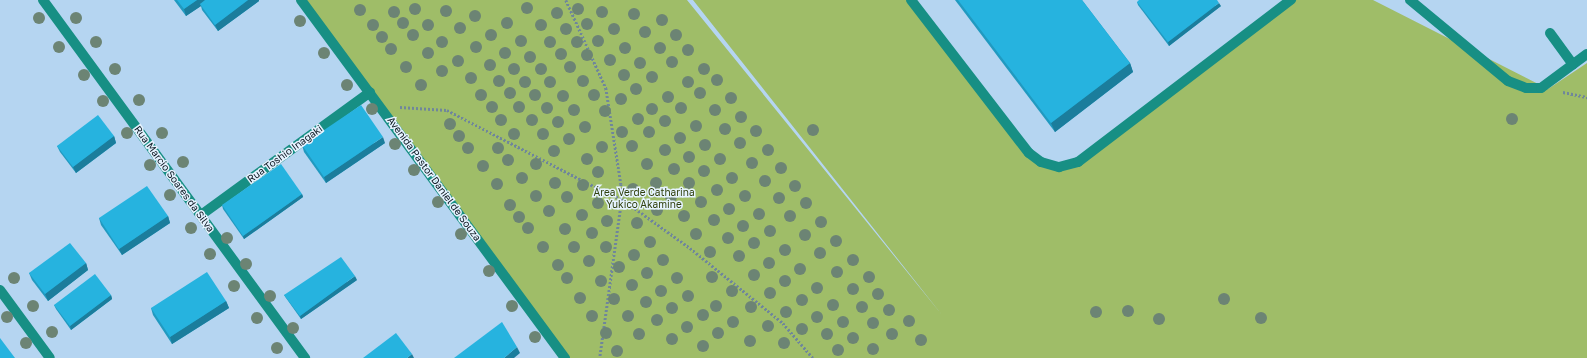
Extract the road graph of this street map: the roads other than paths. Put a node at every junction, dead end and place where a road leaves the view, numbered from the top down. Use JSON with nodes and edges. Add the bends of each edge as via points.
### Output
{"nodes":[{"id":1,"x":43,"y":0,"type":"edge"},
{"id":2,"x":301,"y":0,"type":"edge"},
{"id":3,"x":911,"y":0,"type":"edge"},
{"id":4,"x":1291,"y":0,"type":"edge"},
{"id":5,"x":1410,"y":0,"type":"edge"},
{"id":6,"x":1550,"y":33,"type":"dead end"},
{"id":7,"x":1587,"y":54,"type":"edge"},
{"id":8,"x":1573,"y":65,"type":"junction"},
{"id":9,"x":370,"y":92,"type":"junction"},
{"id":10,"x":201,"y":215,"type":"junction"},
{"id":11,"x":0,"y":290,"type":"edge"},
{"id":12,"x":50,"y":358,"type":"edge"},
{"id":13,"x":306,"y":358,"type":"edge"},
{"id":14,"x":565,"y":358,"type":"edge"}],
"edges":[{"from":1,"to":10,"type":"street","name":"Rua Marcio Soares da Silva"},
{"from":2,"to":9,"type":"street","name":"Avenida Pastor Daniel de Souza"},
{"from":3,"to":4,"type":"street","via":[[1029,153],[1041,162],[1059,167],[1078,162]]},
{"from":5,"to":8,"type":"street","via":[[1508,81],[1526,88],[1541,88]]},
{"from":6,"to":8,"type":"street"},
{"from":7,"to":8,"type":"street"},
{"from":9,"to":10,"type":"street","name":"Rua Toshio Inagaki"},
{"from":9,"to":14,"type":"street","name":"Avenida Pastor Daniel de Souza"},
{"from":10,"to":13,"type":"street","name":"Rua Marcio Soares da Silva"},
{"from":11,"to":12,"type":"street"}]}
